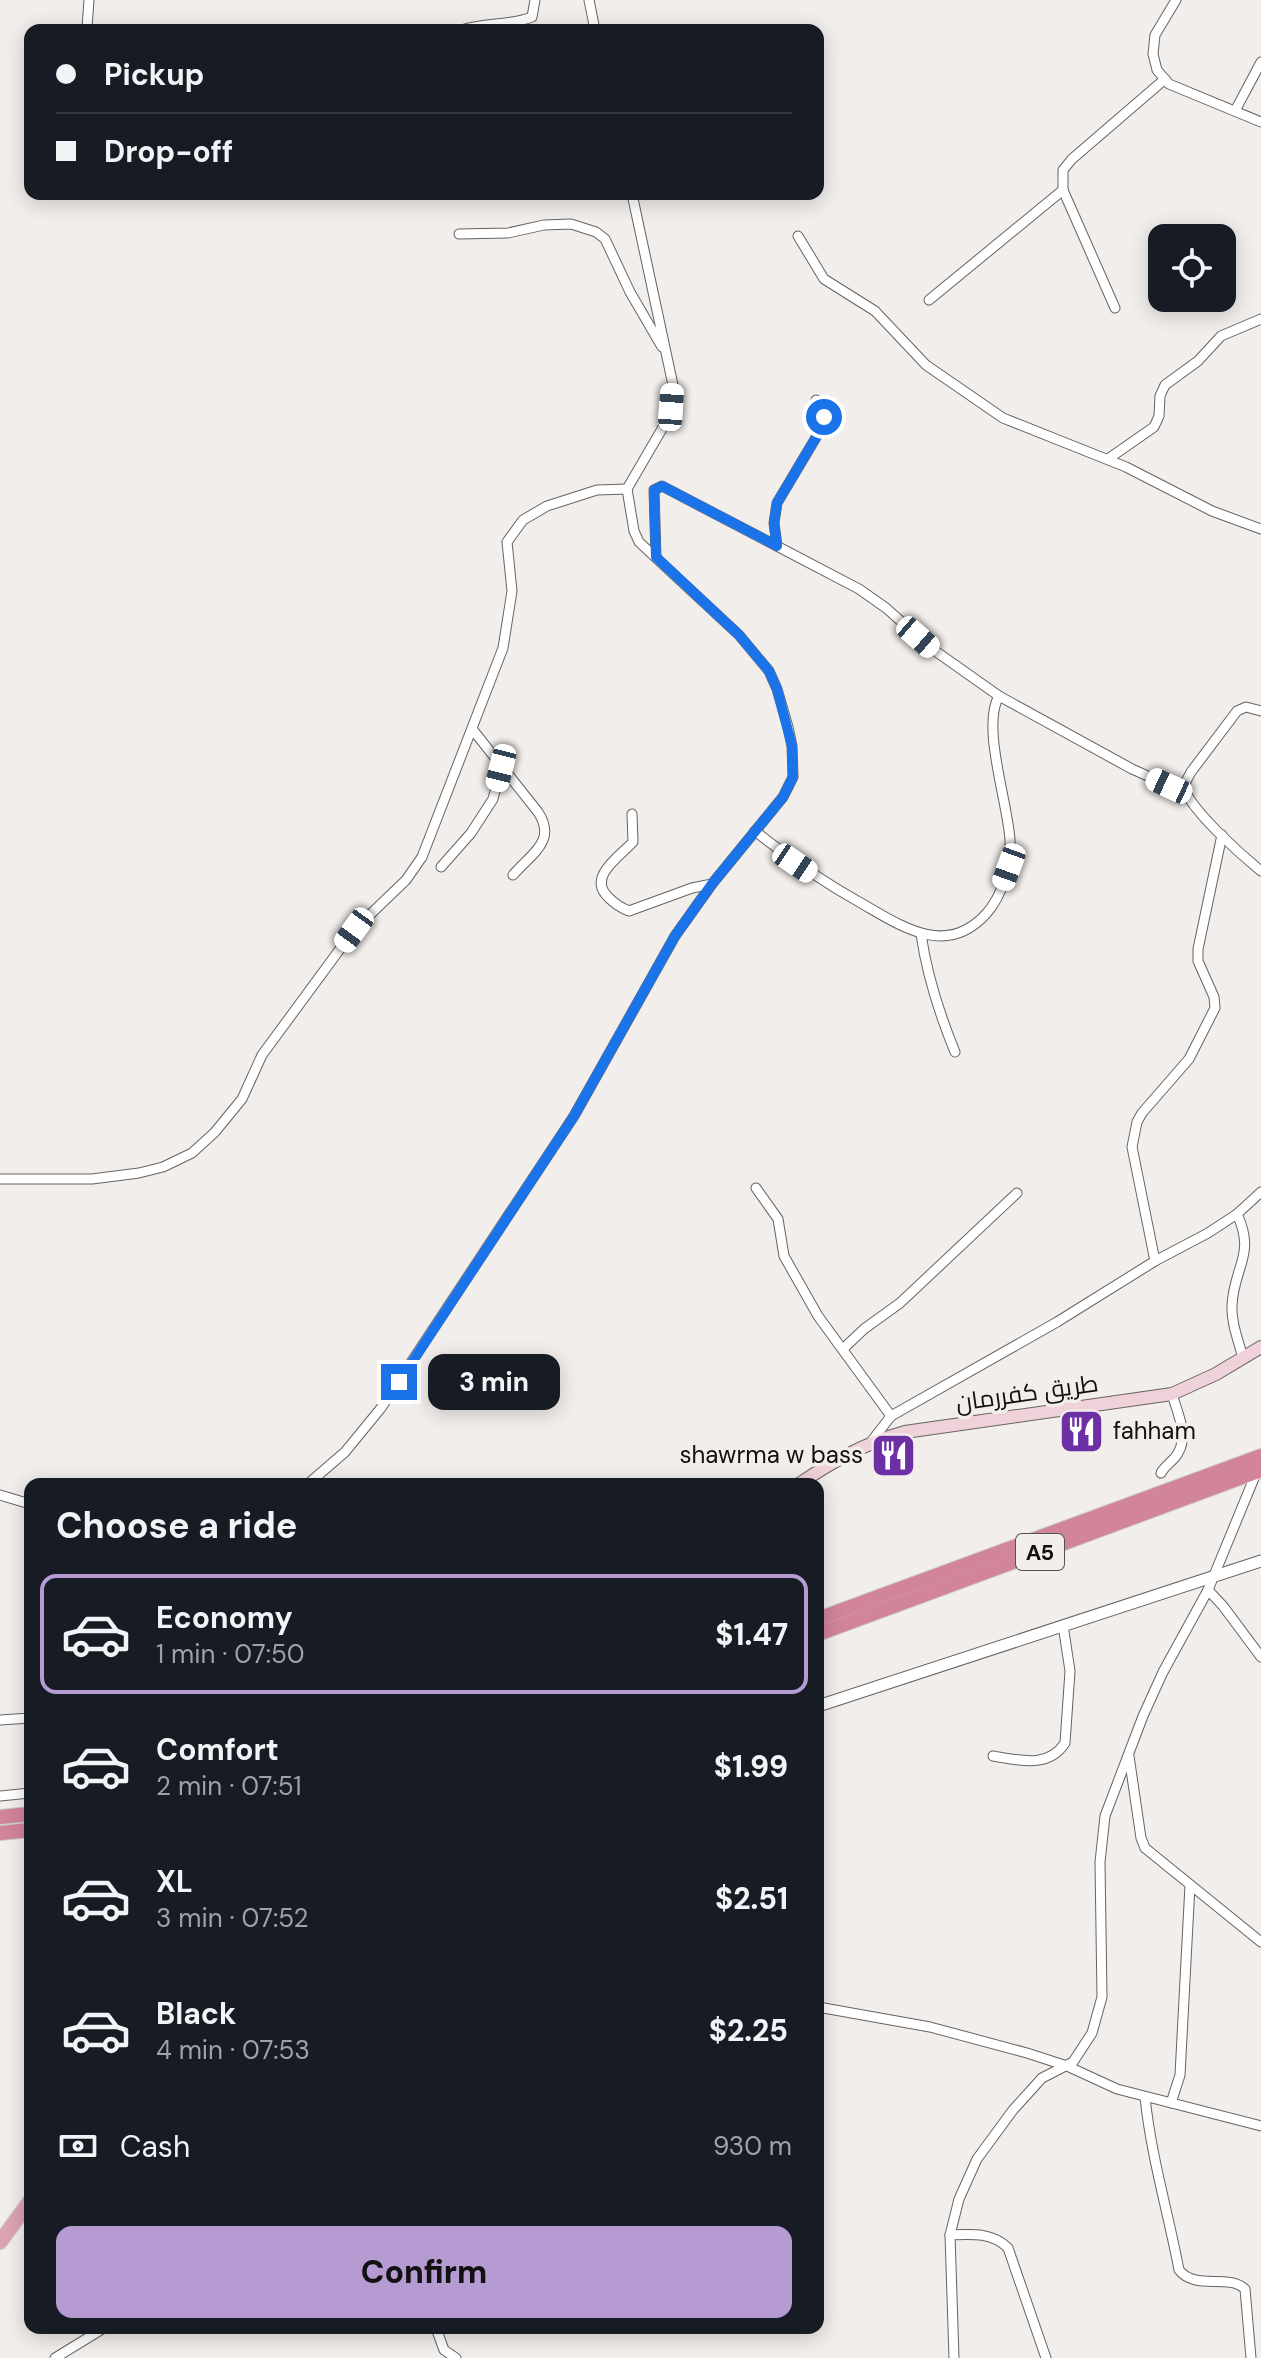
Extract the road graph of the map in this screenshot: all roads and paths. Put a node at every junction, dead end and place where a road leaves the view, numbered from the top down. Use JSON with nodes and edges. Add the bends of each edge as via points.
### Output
{"nodes":[{"id":1,"x":89,"y":0,"type":"edge"},
{"id":2,"x":535,"y":0,"type":"edge"},
{"id":3,"x":589,"y":0,"type":"edge"},
{"id":4,"x":1176,"y":0,"type":"edge"},
{"id":5,"x":87,"y":24,"type":"edge"},
{"id":6,"x":489,"y":24,"type":"edge"},
{"id":7,"x":594,"y":24,"type":"edge"},
{"id":8,"x":1261,"y":62,"type":"edge"},
{"id":9,"x":1165,"y":79,"type":"junction"},
{"id":10,"x":1236,"y":109,"type":"junction"},
{"id":11,"x":1261,"y":122,"type":"edge"},
{"id":12,"x":1063,"y":190,"type":"junction"},
{"id":13,"x":633,"y":200,"type":"edge"},
{"id":14,"x":459,"y":234,"type":"dead end"},
{"id":15,"x":798,"y":236,"type":"dead end"},
{"id":16,"x":929,"y":300,"type":"dead end"},
{"id":17,"x":1115,"y":308,"type":"dead end"},
{"id":18,"x":1261,"y":319,"type":"edge"},
{"id":19,"x":668,"y":357,"type":"junction"},
{"id":20,"x":816,"y":400,"type":"dead end"},
{"id":21,"x":1108,"y":459,"type":"junction"},
{"id":22,"x":627,"y":489,"type":"junction"},
{"id":23,"x":1261,"y":529,"type":"edge"},
{"id":24,"x":777,"y":546,"type":"junction"},
{"id":25,"x":656,"y":557,"type":"junction"},
{"id":26,"x":999,"y":696,"type":"junction"},
{"id":27,"x":1261,"y":711,"type":"edge"},
{"id":28,"x":473,"y":730,"type":"junction"},
{"id":29,"x":501,"y":768,"type":"junction"},
{"id":30,"x":1183,"y":787,"type":"junction"},
{"id":31,"x":632,"y":814,"type":"dead end"},
{"id":32,"x":755,"y":831,"type":"junction"},
{"id":33,"x":1222,"y":835,"type":"junction"},
{"id":34,"x":441,"y":867,"type":"dead end"},
{"id":35,"x":1261,"y":871,"type":"edge"},
{"id":36,"x":513,"y":875,"type":"dead end"},
{"id":37,"x":712,"y":884,"type":"junction"},
{"id":38,"x":921,"y":934,"type":"junction"},
{"id":39,"x":955,"y":1052,"type":"dead end"},
{"id":40,"x":0,"y":1179,"type":"edge"},
{"id":41,"x":756,"y":1188,"type":"dead end"},
{"id":42,"x":1261,"y":1192,"type":"edge"},
{"id":43,"x":1017,"y":1193,"type":"dead end"},
{"id":44,"x":1237,"y":1214,"type":"junction"},
{"id":45,"x":1155,"y":1261,"type":"junction"},
{"id":46,"x":1261,"y":1347,"type":"edge"},
{"id":47,"x":843,"y":1349,"type":"junction"},
{"id":48,"x":1243,"y":1359,"type":"junction"},
{"id":49,"x":1172,"y":1394,"type":"junction"},
{"id":50,"x":891,"y":1416,"type":"junction"},
{"id":51,"x":871,"y":1442,"type":"junction"},
{"id":52,"x":1261,"y":1456,"type":"edge"},
{"id":53,"x":1259,"y":1470,"type":"edge"},
{"id":54,"x":1161,"y":1473,"type":"dead end"},
{"id":55,"x":315,"y":1478,"type":"edge"},
{"id":56,"x":808,"y":1478,"type":"edge"},
{"id":57,"x":0,"y":1495,"type":"edge"},
{"id":58,"x":24,"y":1502,"type":"edge"},
{"id":59,"x":1261,"y":1561,"type":"edge"},
{"id":60,"x":1212,"y":1576,"type":"junction"},
{"id":61,"x":1208,"y":1590,"type":"junction"},
{"id":62,"x":824,"y":1617,"type":"edge"},
{"id":63,"x":1063,"y":1625,"type":"junction"},
{"id":64,"x":824,"y":1632,"type":"edge"},
{"id":65,"x":1261,"y":1657,"type":"edge"},
{"id":66,"x":824,"y":1704,"type":"edge"},
{"id":67,"x":24,"y":1718,"type":"edge"},
{"id":68,"x":0,"y":1720,"type":"edge"},
{"id":69,"x":1129,"y":1753,"type":"junction"},
{"id":70,"x":993,"y":1756,"type":"dead end"},
{"id":71,"x":24,"y":1794,"type":"edge"},
{"id":72,"x":0,"y":1796,"type":"edge"},
{"id":73,"x":24,"y":1815,"type":"edge"},
{"id":74,"x":0,"y":1817,"type":"edge"},
{"id":75,"x":24,"y":1831,"type":"edge"},
{"id":76,"x":0,"y":1833,"type":"edge"},
{"id":77,"x":1190,"y":1885,"type":"junction"},
{"id":78,"x":1261,"y":1942,"type":"edge"},
{"id":79,"x":824,"y":2008,"type":"edge"},
{"id":80,"x":1067,"y":2066,"type":"junction"},
{"id":81,"x":1145,"y":2097,"type":"junction"},
{"id":82,"x":1171,"y":2103,"type":"junction"},
{"id":83,"x":1261,"y":2126,"type":"edge"},
{"id":84,"x":24,"y":2209,"type":"edge"},
{"id":85,"x":950,"y":2235,"type":"junction"},
{"id":86,"x":0,"y":2242,"type":"edge"},
{"id":87,"x":94,"y":2334,"type":"edge"},
{"id":88,"x":438,"y":2334,"type":"edge"},
{"id":89,"x":55,"y":2358,"type":"edge"},
{"id":90,"x":456,"y":2358,"type":"edge"},
{"id":91,"x":954,"y":2358,"type":"edge"},
{"id":92,"x":1046,"y":2358,"type":"edge"},
{"id":93,"x":1251,"y":2358,"type":"edge"}],
"edges":[{"from":1,"to":5,"type":"street"},
{"from":2,"to":6,"type":"street","via":[[532,17]]},
{"from":3,"to":7,"type":"street"},
{"from":4,"to":9,"type":"street","via":[[1155,35],[1153,54]]},
{"from":8,"to":10,"type":"street"},
{"from":9,"to":10,"type":"street","via":[[1192,95]]},
{"from":9,"to":12,"type":"street","via":[[1072,159],[1063,170]]},
{"from":10,"to":11,"type":"street"},
{"from":12,"to":16,"type":"street"},
{"from":12,"to":17,"type":"street"},
{"from":13,"to":19,"type":"street"},
{"from":14,"to":19,"type":"street","via":[[571,224],[596,232],[605,239]]},
{"from":15,"to":21,"type":"street","via":[[824,279],[875,311],[949,383],[1003,418]]},
{"from":18,"to":21,"type":"street","via":[[1221,336],[1165,385],[1158,422]]},
{"from":19,"to":22,"type":"street","via":[[671,407]]},
{"from":20,"to":24,"type":"street","via":[[824,424],[777,503]]},
{"from":21,"to":23,"type":"street","via":[[1212,511]]},
{"from":22,"to":25,"type":"street","via":[[634,531]]},
{"from":22,"to":28,"type":"street","via":[[597,490],[547,506],[512,532],[507,542],[509,620]]},
{"from":24,"to":25,"type":"street","via":[[662,486],[653,499]]},
{"from":24,"to":26,"type":"street","via":[[874,598],[931,648]]},
{"from":25,"to":32,"type":"street","via":[[752,650],[777,689],[792,746],[793,777]]},
{"from":26,"to":30,"type":"street","via":[[1132,769]]},
{"from":26,"to":38,"type":"street","via":[[993,722],[1009,867],[995,901],[976,924],[949,935]]},
{"from":27,"to":30,"type":"street","via":[[1237,711]]},
{"from":28,"to":29,"type":"street"},
{"from":28,"to":40,"type":"street","via":[[422,857],[354,930],[262,1055],[242,1099],[215,1132],[192,1153],[139,1173]]},
{"from":29,"to":34,"type":"street","via":[[489,807]]},
{"from":29,"to":36,"type":"street","via":[[546,825],[545,839]]},
{"from":30,"to":33,"type":"street"},
{"from":31,"to":37,"type":"street","via":[[633,842],[608,867],[600,884],[613,901],[629,911]]},
{"from":32,"to":37,"type":"street"},
{"from":32,"to":38,"type":"street","via":[[831,887]]},
{"from":33,"to":35,"type":"street"},
{"from":33,"to":45,"type":"street","via":[[1198,949],[1215,1008],[1189,1059],[1142,1113],[1134,1137]]},
{"from":37,"to":55,"type":"street","via":[[660,960],[574,1116],[471,1276],[365,1430]]},
{"from":38,"to":39,"type":"street","via":[[934,1001]]},
{"from":41,"to":47,"type":"street","via":[[778,1219],[784,1256]]},
{"from":42,"to":44,"type":"street"},
{"from":43,"to":47,"type":"street"},
{"from":44,"to":45,"type":"street"},
{"from":44,"to":48,"type":"street","via":[[1246,1249],[1231,1308]]},
{"from":45,"to":50,"type":"street"},
{"from":46,"to":48,"type":"main road","name":"طريق كفررمان"},
{"from":47,"to":50,"type":"street"},
{"from":48,"to":49,"type":"main road","name":"طريق كفررمان"},
{"from":49,"to":51,"type":"main road","name":"طريق كفررمان","via":[[905,1432]]},
{"from":49,"to":54,"type":"street","via":[[1183,1440]]},
{"from":50,"to":51,"type":"street"},
{"from":51,"to":56,"type":"main road","name":"طريق كفررمان"},
{"from":52,"to":62,"type":"highway","number":"A5"},
{"from":53,"to":60,"type":"street"},
{"from":53,"to":64,"type":"highway","number":"A5"},
{"from":57,"to":58,"type":"street"},
{"from":59,"to":60,"type":"street"},
{"from":60,"to":61,"type":"street"},
{"from":60,"to":63,"type":"street"},
{"from":61,"to":65,"type":"street"},
{"from":61,"to":69,"type":"street","via":[[1163,1672]]},
{"from":63,"to":66,"type":"street"},
{"from":63,"to":70,"type":"street","via":[[1070,1671],[1065,1743],[1047,1760]]},
{"from":67,"to":68,"type":"street"},
{"from":69,"to":77,"type":"street","via":[[1145,1848]]},
{"from":69,"to":80,"type":"street","via":[[1105,1816],[1101,1845],[1102,1997],[1092,2033]]},
{"from":71,"to":72,"type":"street"},
{"from":73,"to":74,"type":"highway"},
{"from":75,"to":76,"type":"highway"},
{"from":77,"to":78,"type":"street"},
{"from":77,"to":82,"type":"street","via":[[1180,2075]]},
{"from":79,"to":80,"type":"street","via":[[930,2027]]},
{"from":80,"to":81,"type":"street"},
{"from":80,"to":85,"type":"street","via":[[1036,2084],[977,2159]]},
{"from":81,"to":82,"type":"street"},
{"from":81,"to":93,"type":"street","via":[[1179,2270],[1192,2280],[1235,2283],[1245,2289]]},
{"from":82,"to":83,"type":"street"},
{"from":84,"to":86,"type":"main road"},
{"from":85,"to":91,"type":"street"},
{"from":85,"to":92,"type":"street","via":[[977,2234],[1008,2248]]},
{"from":87,"to":89,"type":"street"},
{"from":88,"to":90,"type":"street","via":[[444,2350]]}]}
